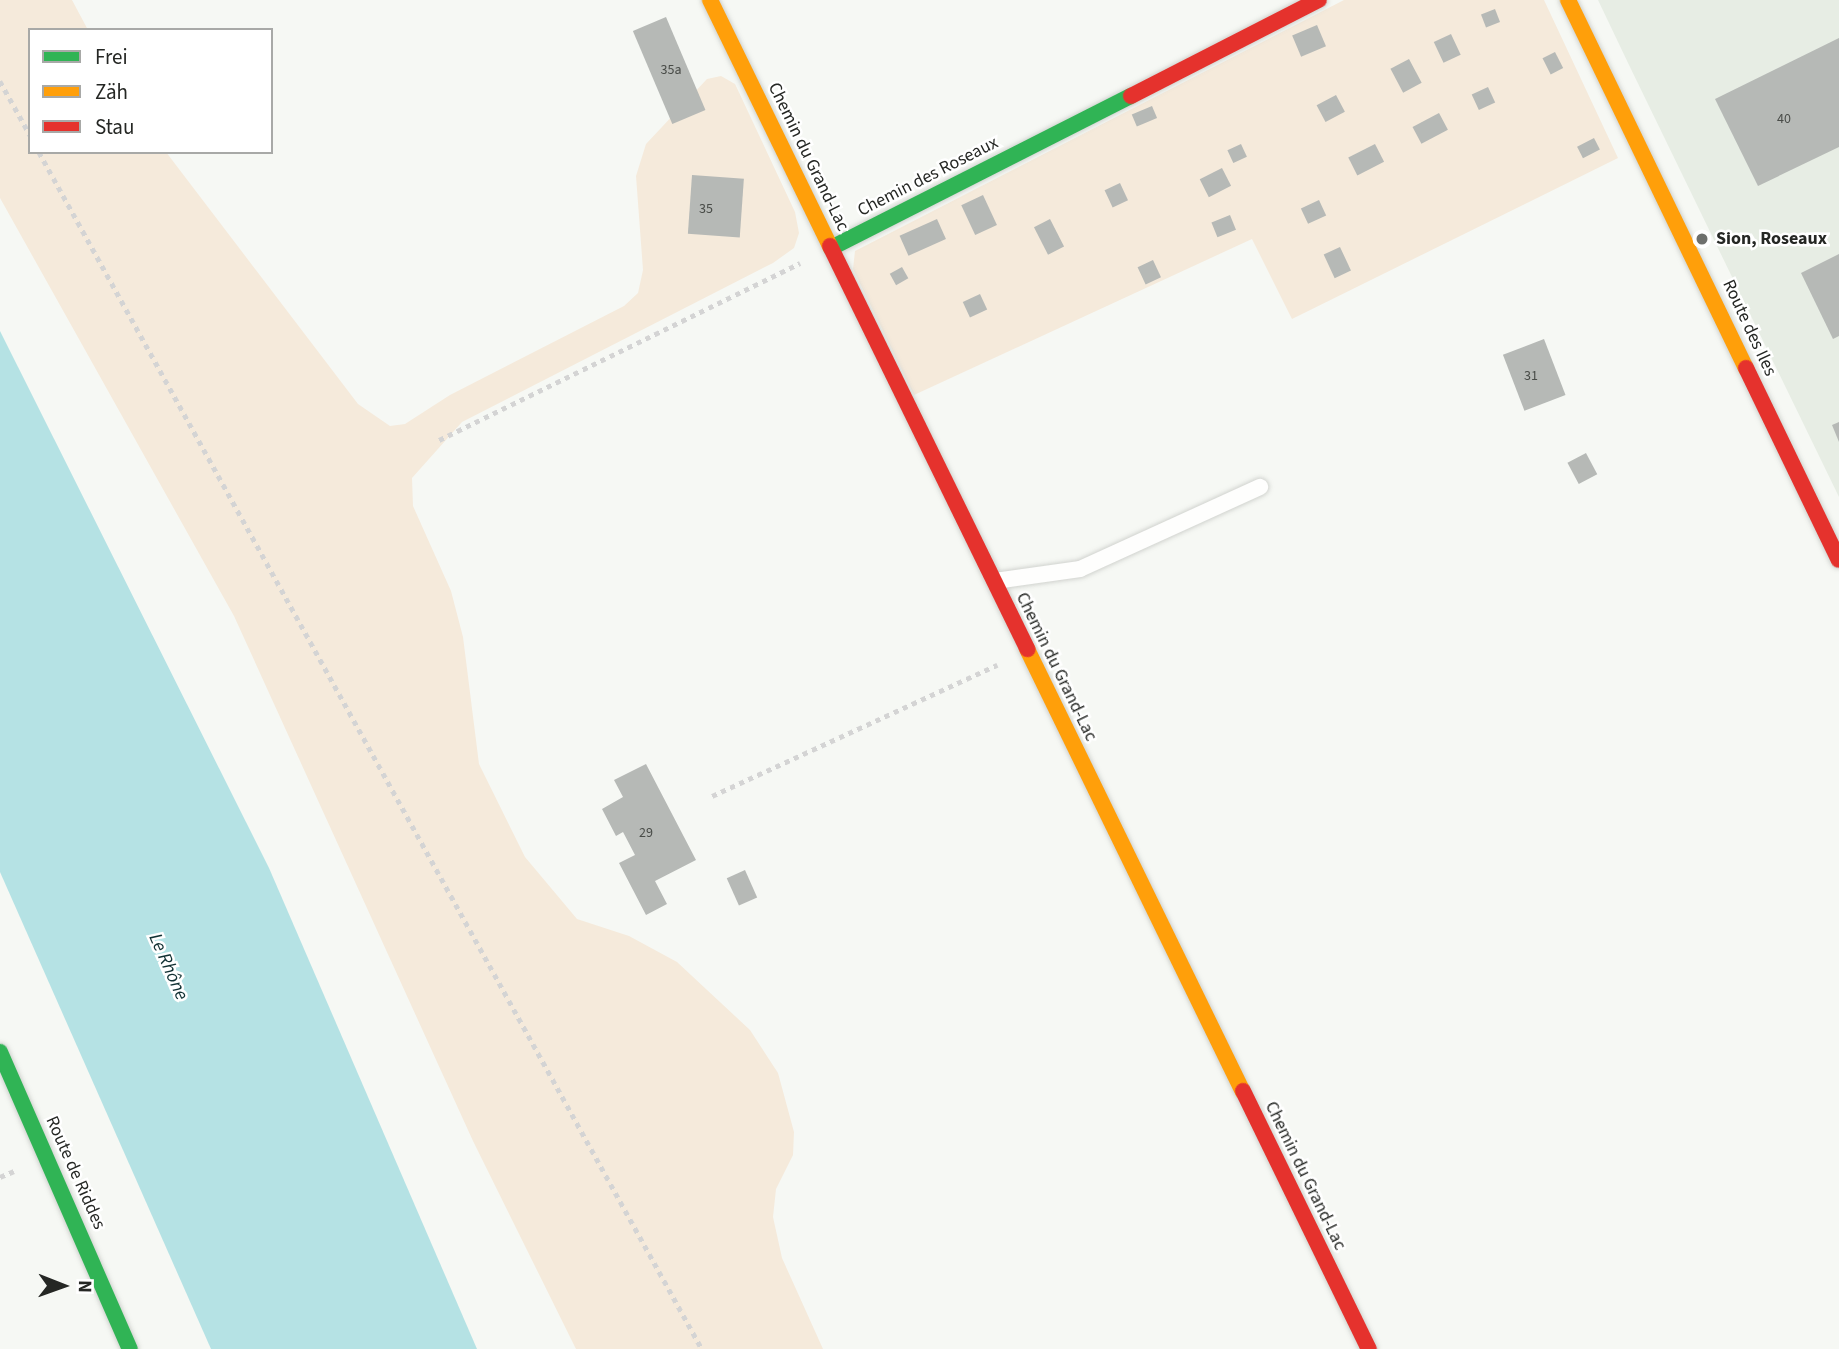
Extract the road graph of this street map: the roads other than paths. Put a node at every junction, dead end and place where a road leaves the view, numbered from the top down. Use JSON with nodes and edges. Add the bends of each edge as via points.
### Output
{"nodes":[{"id":1,"x":710,"y":0,"type":"edge"},
{"id":2,"x":1319,"y":0,"type":"edge"},
{"id":3,"x":1568,"y":0,"type":"edge"},
{"id":4,"x":831,"y":248,"type":"junction"},
{"id":5,"x":1261,"y":487,"type":"dead end"},
{"id":6,"x":1839,"y":560,"type":"edge"},
{"id":7,"x":992,"y":582,"type":"junction"},
{"id":8,"x":0,"y":1052,"type":"edge"},
{"id":9,"x":130,"y":1349,"type":"edge"},
{"id":10,"x":1369,"y":1349,"type":"edge"}],
"edges":[{"from":1,"to":4,"type":"street","name":"Chemin du Grand-Lac"},
{"from":2,"to":4,"type":"street","name":"Chemin des Roseaux"},
{"from":3,"to":6,"type":"street","name":"Route des Iles"},
{"from":4,"to":7,"type":"street","name":"Chemin du Grand-Lac"},
{"from":5,"to":7,"type":"lane","via":[[1080,569]]},
{"from":7,"to":10,"type":"street","name":"Chemin du Grand-Lac"},
{"from":8,"to":9,"type":"street","name":"Route de Riddes"}]}
